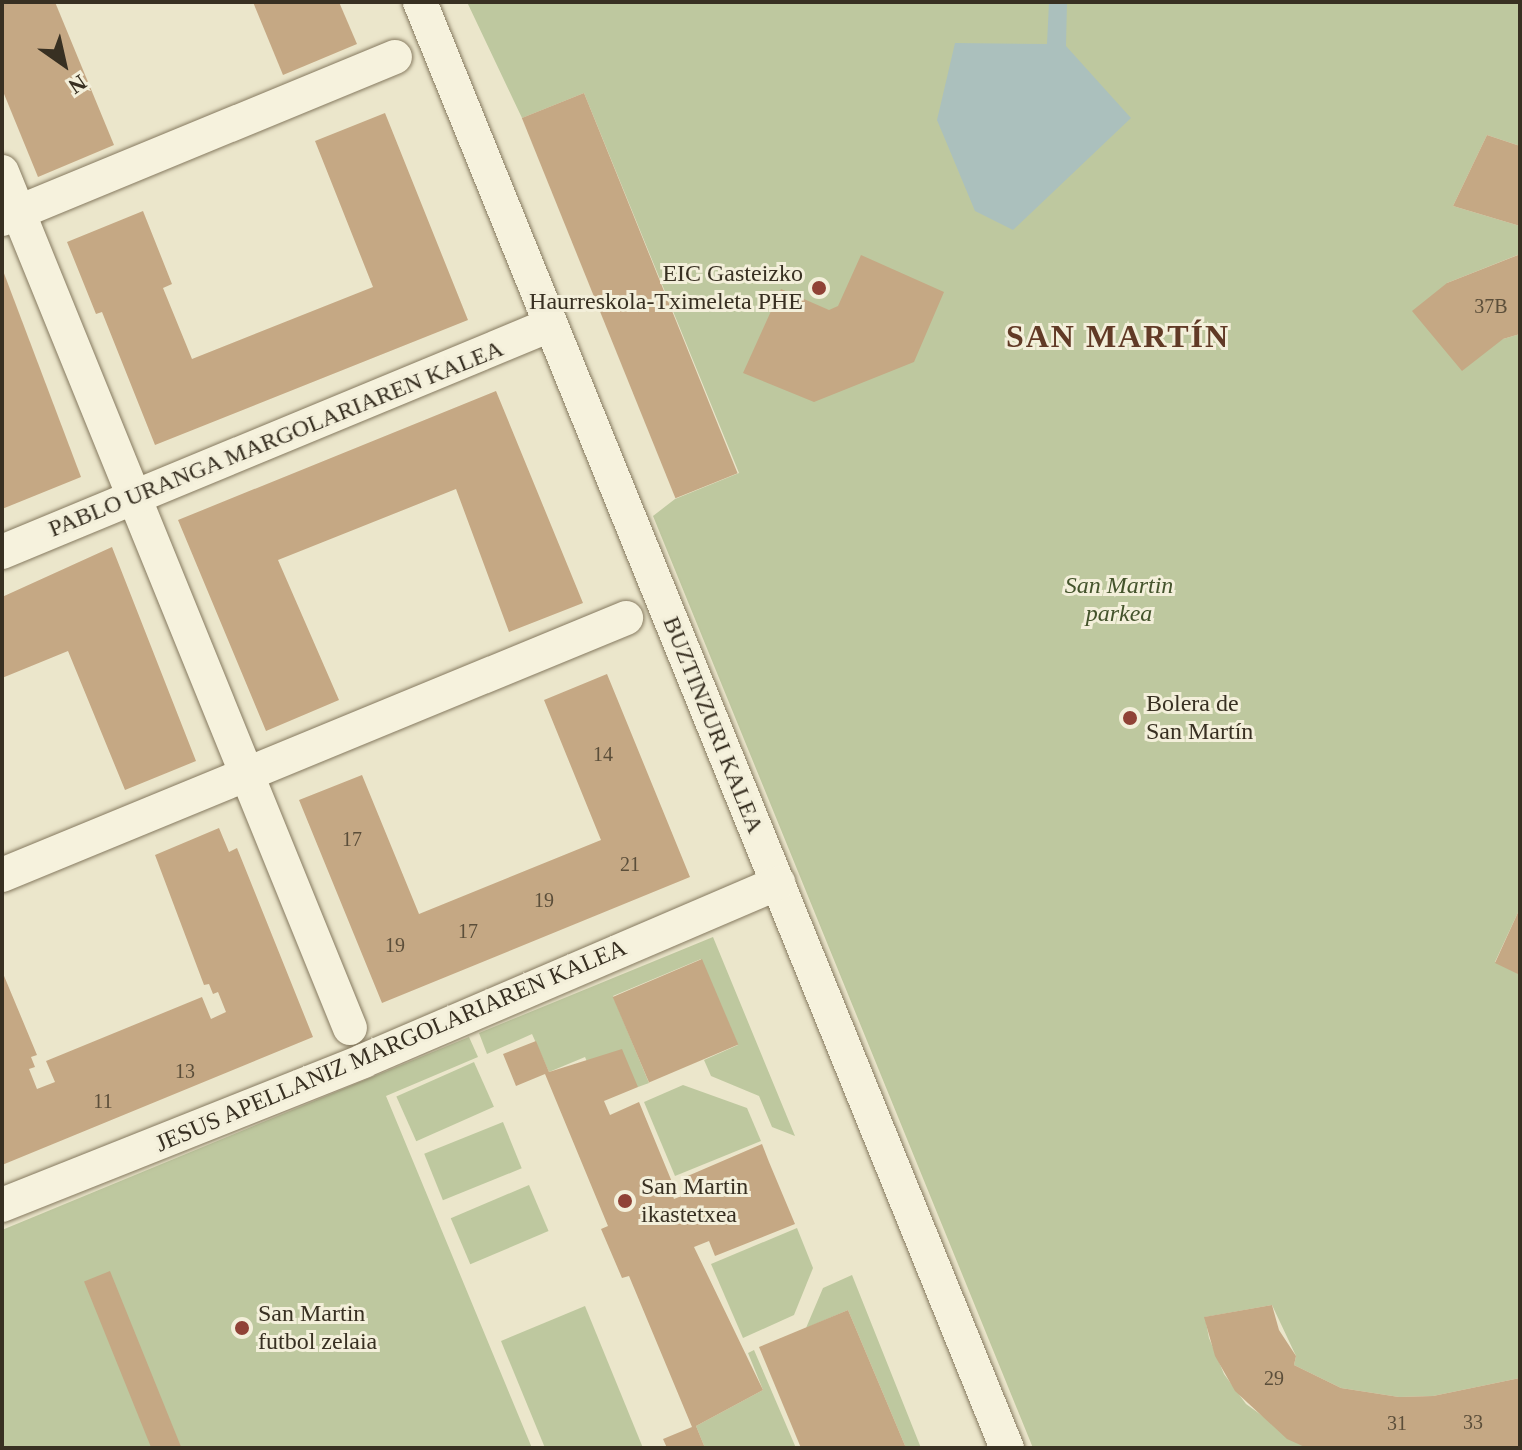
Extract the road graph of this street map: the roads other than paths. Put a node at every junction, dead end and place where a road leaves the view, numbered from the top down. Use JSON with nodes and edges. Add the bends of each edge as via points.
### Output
{"nodes":[{"id":1,"x":420,"y":2,"type":"edge"},
{"id":2,"x":395,"y":57,"type":"dead end"},
{"id":3,"x":2,"y":172,"type":"edge"},
{"id":4,"x":10,"y":216,"type":"edge"},
{"id":5,"x":550,"y":325,"type":"junction"},
{"id":6,"x":134,"y":497,"type":"junction"},
{"id":7,"x":2,"y":552,"type":"edge"},
{"id":8,"x":626,"y":618,"type":"dead end"},
{"id":9,"x":246,"y":776,"type":"junction"},
{"id":10,"x":2,"y":875,"type":"edge"},
{"id":11,"x":778,"y":883,"type":"junction"},
{"id":12,"x":350,"y":1028,"type":"dead end"},
{"id":13,"x":2,"y":1205,"type":"edge"},
{"id":14,"x":1007,"y":1448,"type":"edge"}],
"edges":[{"from":1,"to":5,"type":"street","name":"BUZTINZURI KALEA"},
{"from":2,"to":4,"type":"street"},
{"from":3,"to":4,"type":"street"},
{"from":4,"to":6,"type":"street"},
{"from":5,"to":6,"type":"street","name":"PABLO URANGA MARGOLARIAREN KALEA"},
{"from":5,"to":11,"type":"street","name":"BUZTINZURI KALEA"},
{"from":6,"to":7,"type":"street","name":"PABLO URANGA MARGOLARIAREN KALEA"},
{"from":6,"to":9,"type":"street"},
{"from":8,"to":9,"type":"street"},
{"from":9,"to":10,"type":"street"},
{"from":9,"to":12,"type":"street"},
{"from":11,"to":13,"type":"street","name":"JESUS APELLANIZ MARGOLARIAREN KALEA","via":[[363,1061]]},
{"from":11,"to":14,"type":"street","name":"BUZTINZURI KALEA"}]}
